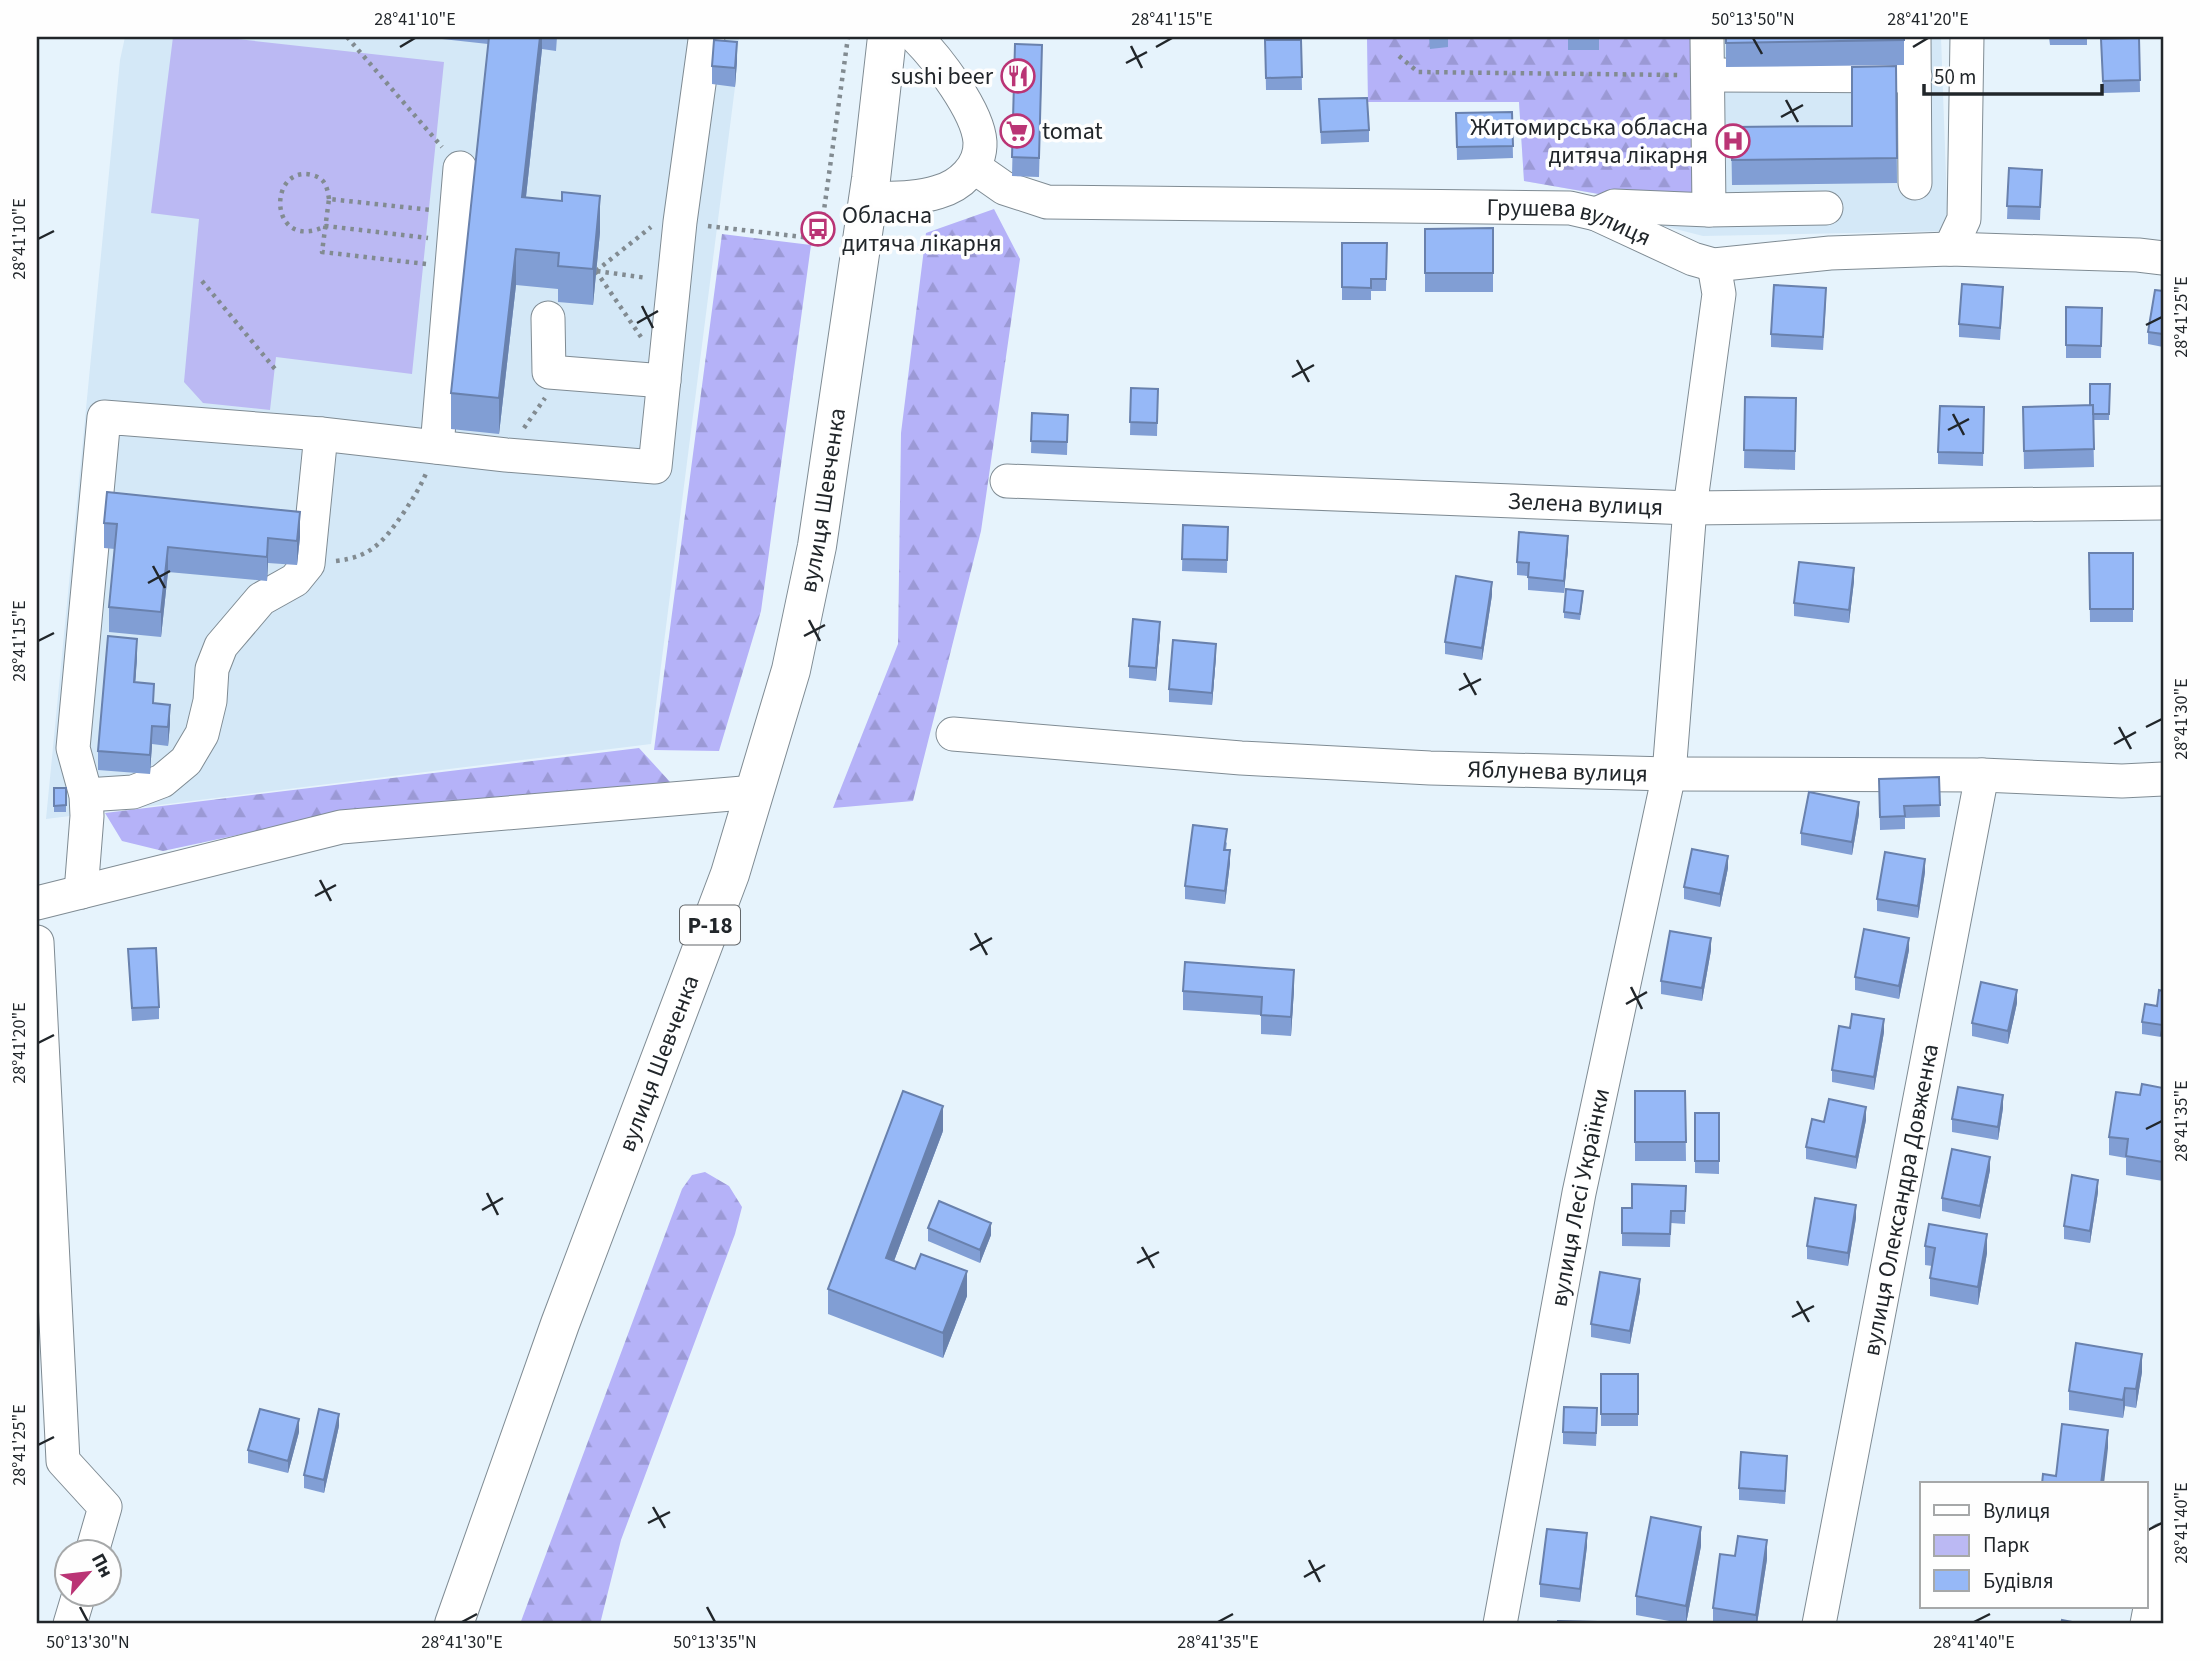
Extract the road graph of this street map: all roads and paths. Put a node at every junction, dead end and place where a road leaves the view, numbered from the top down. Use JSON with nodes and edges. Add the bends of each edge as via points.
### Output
{"nodes":[{"id":1,"x":346,"y":37,"type":"edge"},
{"id":2,"x":708,"y":37,"type":"edge"},
{"id":3,"x":848,"y":37,"type":"edge"},
{"id":4,"x":887,"y":37,"type":"edge"},
{"id":5,"x":916,"y":37,"type":"edge"},
{"id":6,"x":1707,"y":37,"type":"edge"},
{"id":7,"x":1914,"y":37,"type":"edge"},
{"id":8,"x":1967,"y":37,"type":"edge"},
{"id":9,"x":1399,"y":56,"type":"dead end"},
{"id":10,"x":1708,"y":75,"type":"junction"},
{"id":11,"x":1915,"y":76,"type":"junction"},
{"id":12,"x":974,"y":167,"type":"junction"},
{"id":13,"x":460,"y":168,"type":"joint"},
{"id":14,"x":1915,"y":183,"type":"dead end"},
{"id":15,"x":329,"y":199,"type":"junction"},
{"id":16,"x":868,"y":199,"type":"junction"},
{"id":17,"x":1826,"y":208,"type":"dead end"},
{"id":18,"x":1709,"y":210,"type":"junction"},
{"id":19,"x":1596,"y":214,"type":"junction"},
{"id":20,"x":660,"y":220,"type":"dead end"},
{"id":21,"x":703,"y":225,"type":"dead end"},
{"id":22,"x":326,"y":226,"type":"junction"},
{"id":23,"x":454,"y":241,"type":"junction"},
{"id":24,"x":1950,"y":249,"type":"junction"},
{"id":25,"x":2163,"y":258,"type":"edge"},
{"id":26,"x":1714,"y":265,"type":"junction"},
{"id":27,"x":596,"y":271,"type":"junction"},
{"id":28,"x":202,"y":281,"type":"dead end"},
{"id":29,"x":674,"y":282,"type":"junction"},
{"id":30,"x":548,"y":318,"type":"dead end"},
{"id":31,"x":275,"y":369,"type":"dead end"},
{"id":32,"x":562,"y":373,"type":"junction"},
{"id":33,"x":665,"y":377,"type":"junction"},
{"id":34,"x":321,"y":434,"type":"junction"},
{"id":35,"x":437,"y":447,"type":"junction"},
{"id":36,"x":506,"y":455,"type":"junction"},
{"id":37,"x":1007,"y":481,"type":"dead end"},
{"id":38,"x":2163,"y":503,"type":"edge"},
{"id":39,"x":1690,"y":508,"type":"junction"},
{"id":40,"x":308,"y":564,"type":"junction"},
{"id":41,"x":953,"y":734,"type":"dead end"},
{"id":42,"x":1669,"y":774,"type":"junction"},
{"id":43,"x":1982,"y":775,"type":"junction"},
{"id":44,"x":2163,"y":779,"type":"edge"},
{"id":45,"x":755,"y":792,"type":"junction"},
{"id":46,"x":86,"y":795,"type":"junction"},
{"id":47,"x":81,"y":892,"type":"junction"},
{"id":48,"x":37,"y":902,"type":"edge"},
{"id":49,"x":37,"y":942,"type":"edge"},
{"id":50,"x":96,"y":1538,"type":"edge"},
{"id":51,"x":2163,"y":1540,"type":"edge"},
{"id":52,"x":454,"y":1624,"type":"edge"},
{"id":53,"x":1500,"y":1624,"type":"edge"},
{"id":54,"x":1819,"y":1624,"type":"edge"},
{"id":55,"x":2147,"y":1624,"type":"edge"}],
"edges":[{"from":1,"to":13,"type":"path"},
{"from":2,"to":29,"type":"street"},
{"from":3,"to":21,"type":"path","via":[[820,239]]},
{"from":4,"to":16,"type":"main road","number":"Р-18"},
{"from":5,"to":12,"type":"street","via":[[970,110],[980,142]]},
{"from":6,"to":10,"type":"street"},
{"from":7,"to":11,"type":"street"},
{"from":8,"to":24,"type":"street","via":[[1964,219]]},
{"from":9,"to":10,"type":"path","via":[[1418,72]]},
{"from":10,"to":11,"type":"street"},
{"from":10,"to":18,"type":"street"},
{"from":11,"to":14,"type":"street"},
{"from":12,"to":16,"type":"street","via":[[962,181],[940,192]]},
{"from":12,"to":19,"type":"street","name":"Грушева вулиця","via":[[1004,188],[1047,202],[1570,208]]},
{"from":13,"to":23,"type":"street"},
{"from":15,"to":22,"type":"path"},
{"from":15,"to":22,"type":"path","via":[[320,176],[305,173],[289,180],[279,195],[290,227],[302,232]]},
{"from":15,"to":23,"type":"path"},
{"from":16,"to":45,"type":"main road","name":"вулиця Шевченка","number":"Р-18","via":[[817,546],[791,670]]},
{"from":17,"to":18,"type":"street"},
{"from":18,"to":19,"type":"street","via":[[1614,205]]},
{"from":19,"to":26,"type":"street","name":"Грушева вулиця"},
{"from":20,"to":27,"type":"path"},
{"from":22,"to":23,"type":"path"},
{"from":22,"to":23,"type":"path","via":[[323,252]]},
{"from":23,"to":35,"type":"street"},
{"from":24,"to":25,"type":"street","name":"Грушева вулиця"},
{"from":24,"to":26,"type":"street","name":"Грушева вулиця","via":[[1830,253]]},
{"from":26,"to":39,"type":"street","name":"вулиця Лесі Українки","via":[[1719,294]]},
{"from":27,"to":29,"type":"path"},
{"from":27,"to":33,"type":"path"},
{"from":28,"to":31,"type":"path"},
{"from":29,"to":33,"type":"street"},
{"from":30,"to":32,"type":"street","via":[[549,372]]},
{"from":32,"to":33,"type":"street"},
{"from":32,"to":36,"type":"path"},
{"from":33,"to":36,"type":"street","via":[[654,467]]},
{"from":34,"to":35,"type":"street"},
{"from":34,"to":40,"type":"street"},
{"from":34,"to":46,"type":"street","via":[[104,417],[73,748]]},
{"from":35,"to":36,"type":"street"},
{"from":35,"to":40,"type":"path","via":[[418,494],[376,547],[355,558]]},
{"from":37,"to":39,"type":"street","name":"Зелена вулиця"},
{"from":38,"to":39,"type":"street","name":"Зелена вулиця"},
{"from":39,"to":42,"type":"street","name":"вулиця Лесі Українки"},
{"from":40,"to":46,"type":"street","via":[[295,580],[261,599],[221,646],[212,669],[211,701],[202,734],[186,761],[162,780],[133,792]]},
{"from":41,"to":42,"type":"street","name":"Яблунева вулиця","via":[[1241,758]]},
{"from":42,"to":43,"type":"street","name":"Яблунева вулиця"},
{"from":42,"to":53,"type":"street","name":"вулиця Лесі Українки","via":[[1579,1193]]},
{"from":43,"to":44,"type":"street","name":"Яблунева вулиця"},
{"from":43,"to":54,"type":"street","name":"вулиця Олександра Довженка"},
{"from":45,"to":47,"type":"street","via":[[341,827]]},
{"from":45,"to":52,"type":"main road","name":"вулиця Шевченка","number":"Р-18","via":[[730,874],[560,1324]]},
{"from":46,"to":47,"type":"street"},
{"from":47,"to":48,"type":"street"},
{"from":49,"to":50,"type":"street","via":[[63,1461],[105,1507]]},
{"from":51,"to":55,"type":"street"}]}
